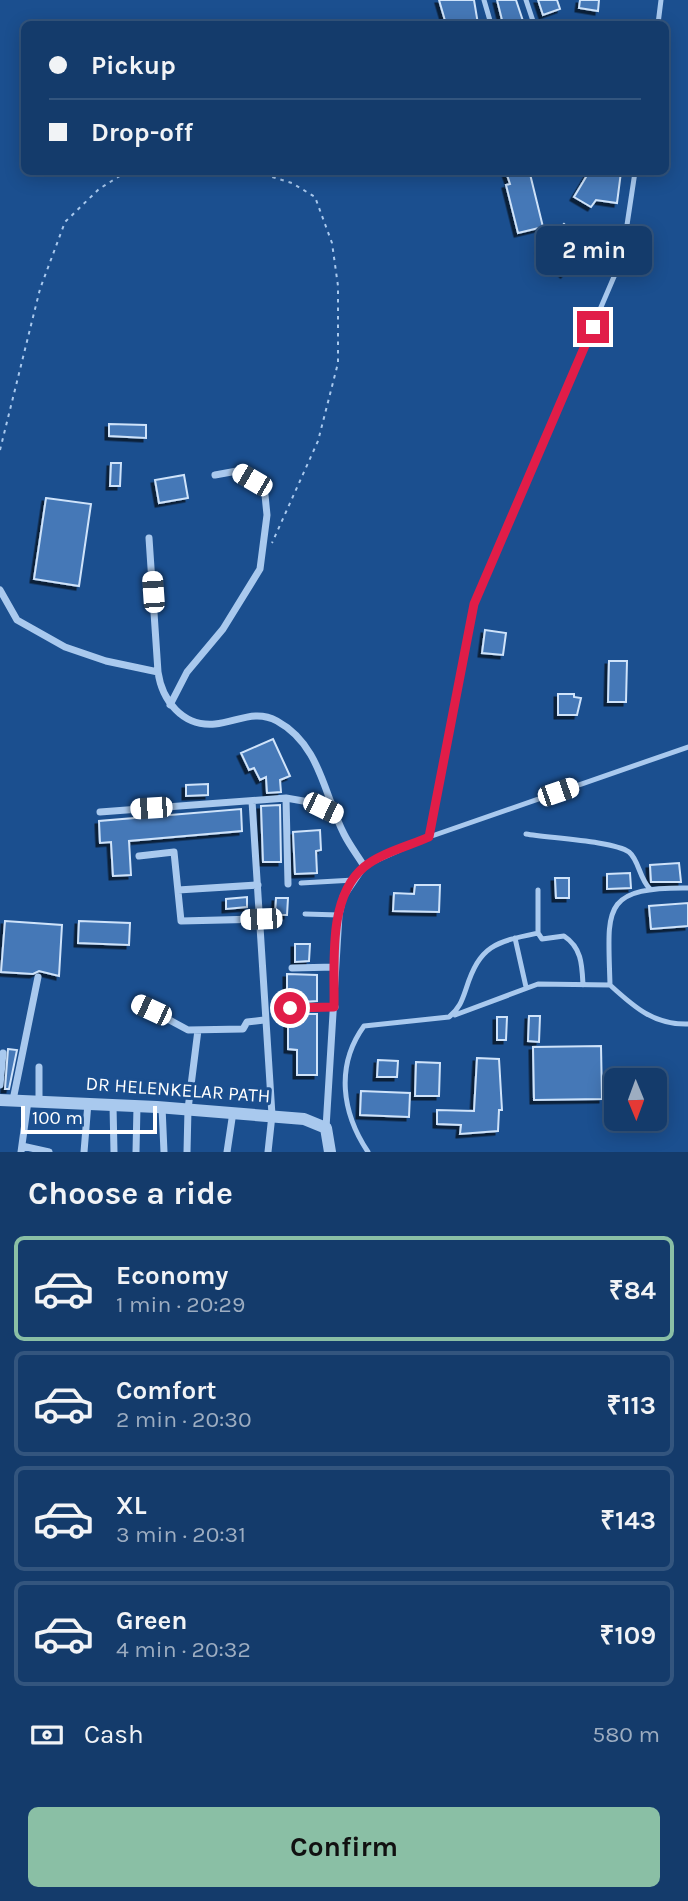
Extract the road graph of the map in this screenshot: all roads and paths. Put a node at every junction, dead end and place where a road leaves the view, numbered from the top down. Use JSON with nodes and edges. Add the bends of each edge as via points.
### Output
{"nodes":[{"id":1,"x":484,"y":0,"type":"edge"},
{"id":2,"x":526,"y":0,"type":"edge"},
{"id":3,"x":661,"y":0,"type":"edge"},
{"id":4,"x":490,"y":21,"type":"edge"},
{"id":5,"x":533,"y":21,"type":"edge"},
{"id":6,"x":658,"y":21,"type":"edge"},
{"id":7,"x":121,"y":175,"type":"edge"},
{"id":8,"x":267,"y":175,"type":"edge"},
{"id":9,"x":635,"y":175,"type":"edge"},
{"id":10,"x":0,"y":450,"type":"edge"},
{"id":11,"x":215,"y":475,"type":"dead end"},
{"id":12,"x":149,"y":538,"type":"dead end"},
{"id":13,"x":271,"y":547,"type":"dead end"},
{"id":14,"x":0,"y":590,"type":"edge"},
{"id":15,"x":158,"y":672,"type":"junction"},
{"id":16,"x":170,"y":705,"type":"junction"},
{"id":17,"x":688,"y":747,"type":"edge"},
{"id":18,"x":286,"y":798,"type":"junction"},
{"id":19,"x":252,"y":801,"type":"junction"},
{"id":20,"x":100,"y":812,"type":"dead end"},
{"id":21,"x":338,"y":816,"type":"junction"},
{"id":22,"x":526,"y":834,"type":"dead end"},
{"id":23,"x":429,"y":837,"type":"junction"},
{"id":24,"x":139,"y":856,"type":"dead end"},
{"id":25,"x":364,"y":866,"type":"junction"},
{"id":26,"x":354,"y":880,"type":"junction"},
{"id":27,"x":301,"y":883,"type":"dead end"},
{"id":28,"x":288,"y":884,"type":"dead end"},
{"id":29,"x":258,"y":885,"type":"junction"},
{"id":30,"x":650,"y":888,"type":"junction"},
{"id":31,"x":688,"y":888,"type":"edge"},
{"id":32,"x":178,"y":890,"type":"junction"},
{"id":33,"x":538,"y":890,"type":"dead end"},
{"id":34,"x":305,"y":914,"type":"dead end"},
{"id":35,"x":339,"y":915,"type":"junction"},
{"id":36,"x":261,"y":919,"type":"junction"},
{"id":37,"x":538,"y":933,"type":"junction"},
{"id":38,"x":516,"y":938,"type":"junction"},
{"id":39,"x":335,"y":967,"type":"junction"},
{"id":40,"x":292,"y":968,"type":"dead end"},
{"id":41,"x":38,"y":977,"type":"dead end"},
{"id":42,"x":583,"y":985,"type":"junction"},
{"id":43,"x":610,"y":985,"type":"junction"},
{"id":44,"x":526,"y":987,"type":"junction"},
{"id":45,"x":138,"y":1003,"type":"dead end"},
{"id":46,"x":334,"y":1007,"type":"junction"},
{"id":47,"x":290,"y":1008,"type":"dead end"},
{"id":48,"x":449,"y":1017,"type":"junction"},
{"id":49,"x":264,"y":1020,"type":"junction"},
{"id":50,"x":688,"y":1024,"type":"edge"},
{"id":51,"x":198,"y":1030,"type":"junction"},
{"id":52,"x":3,"y":1053,"type":"dead end"},
{"id":53,"x":39,"y":1067,"type":"dead end"},
{"id":54,"x":0,"y":1085,"type":"edge"},
{"id":55,"x":7,"y":1100,"type":"edge"},
{"id":56,"x":34,"y":1101,"type":"junction"},
{"id":57,"x":88,"y":1103,"type":"junction"},
{"id":58,"x":113,"y":1105,"type":"junction"},
{"id":59,"x":136,"y":1106,"type":"junction"},
{"id":60,"x":162,"y":1107,"type":"junction"},
{"id":61,"x":188,"y":1109,"type":"junction"},
{"id":62,"x":233,"y":1112,"type":"junction"},
{"id":63,"x":272,"y":1115,"type":"junction"},
{"id":64,"x":326,"y":1128,"type":"junction"},
{"id":65,"x":22,"y":1149,"type":"edge"},
{"id":66,"x":49,"y":1152,"type":"edge"},
{"id":67,"x":84,"y":1152,"type":"edge"},
{"id":68,"x":114,"y":1152,"type":"edge"},
{"id":69,"x":136,"y":1152,"type":"edge"},
{"id":70,"x":164,"y":1152,"type":"edge"},
{"id":71,"x":187,"y":1152,"type":"edge"},
{"id":72,"x":227,"y":1152,"type":"edge"},
{"id":73,"x":268,"y":1152,"type":"edge"},
{"id":74,"x":330,"y":1152,"type":"edge"},
{"id":75,"x":368,"y":1152,"type":"edge"}],
"edges":[{"from":1,"to":4,"type":"lane"},
{"from":2,"to":5,"type":"lane"},
{"from":3,"to":6,"type":"lane"},
{"from":7,"to":10,"type":"path","via":[[99,189],[65,222],[40,289]]},
{"from":8,"to":13,"type":"path","via":[[316,197],[332,243],[338,286],[338,363],[318,441]]},
{"from":9,"to":23,"type":"lane","via":[[622,258],[474,604]]},
{"from":11,"to":16,"type":"street","via":[[237,471],[265,495],[260,569],[223,629],[187,672]]},
{"from":12,"to":15,"type":"street"},
{"from":14,"to":15,"type":"street","via":[[17,620],[65,647]]},
{"from":15,"to":16,"type":"street"},
{"from":16,"to":21,"type":"street","via":[[182,716],[202,723],[250,715],[268,716],[281,723],[309,752]]},
{"from":17,"to":23,"type":"lane"},
{"from":18,"to":19,"type":"street"},
{"from":18,"to":21,"type":"street","via":[[309,802]]},
{"from":18,"to":28,"type":"street"},
{"from":19,"to":20,"type":"street"},
{"from":19,"to":29,"type":"street"},
{"from":21,"to":25,"type":"street"},
{"from":22,"to":30,"type":"lane","via":[[629,852],[640,879]]},
{"from":23,"to":25,"type":"lane"},
{"from":24,"to":32,"type":"street","via":[[174,852]]},
{"from":25,"to":26,"type":"street"},
{"from":26,"to":27,"type":"lane"},
{"from":26,"to":35,"type":"street","via":[[342,897]]},
{"from":29,"to":32,"type":"street"},
{"from":29,"to":36,"type":"street"},
{"from":30,"to":31,"type":"lane"},
{"from":30,"to":43,"type":"lane","via":[[618,900],[611,911]]},
{"from":32,"to":36,"type":"street","via":[[181,921]]},
{"from":33,"to":37,"type":"lane"},
{"from":34,"to":35,"type":"lane"},
{"from":35,"to":39,"type":"street"},
{"from":36,"to":49,"type":"street"},
{"from":37,"to":38,"type":"lane"},
{"from":37,"to":42,"type":"lane","via":[[542,939],[564,936],[575,944]]},
{"from":38,"to":44,"type":"lane"},
{"from":38,"to":48,"type":"lane","via":[[491,947],[478,958],[461,1003]]},
{"from":39,"to":40,"type":"street"},
{"from":39,"to":46,"type":"street"},
{"from":41,"to":55,"type":"street"},
{"from":42,"to":43,"type":"lane"},
{"from":42,"to":44,"type":"lane"},
{"from":43,"to":50,"type":"lane","via":[[648,1017]]},
{"from":44,"to":48,"type":"lane"},
{"from":45,"to":51,"type":"street","via":[[182,1028]]},
{"from":46,"to":47,"type":"street"},
{"from":46,"to":64,"type":"street"},
{"from":48,"to":75,"type":"lane","via":[[364,1026],[353,1041],[346,1066],[345,1099],[353,1129]]},
{"from":49,"to":51,"type":"street","via":[[247,1023],[243,1029]]},
{"from":49,"to":63,"type":"street"},
{"from":51,"to":61,"type":"street"},
{"from":52,"to":54,"type":"street"},
{"from":53,"to":56,"type":"street"},
{"from":55,"to":56,"type":"street","name":"DR HELENKELAR PATH"},
{"from":56,"to":57,"type":"street","name":"DR HELENKELAR PATH"},
{"from":56,"to":65,"type":"street"},
{"from":57,"to":58,"type":"street","name":"DR HELENKELAR PATH"},
{"from":57,"to":67,"type":"street"},
{"from":58,"to":59,"type":"street","name":"DR HELENKELAR PATH"},
{"from":58,"to":68,"type":"street"},
{"from":59,"to":60,"type":"street","name":"DR HELENKELAR PATH"},
{"from":59,"to":69,"type":"street"},
{"from":60,"to":61,"type":"street","name":"DR HELENKELAR PATH"},
{"from":60,"to":70,"type":"street"},
{"from":61,"to":62,"type":"street","name":"DR HELENKELAR PATH"},
{"from":61,"to":71,"type":"street"},
{"from":62,"to":63,"type":"street","name":"DR HELENKELAR PATH"},
{"from":62,"to":72,"type":"street"},
{"from":63,"to":64,"type":"street","name":"DR HELENKELAR PATH","via":[[304,1119]]},
{"from":63,"to":73,"type":"street"},
{"from":64,"to":74,"type":"street"},
{"from":65,"to":66,"type":"street"}]}
